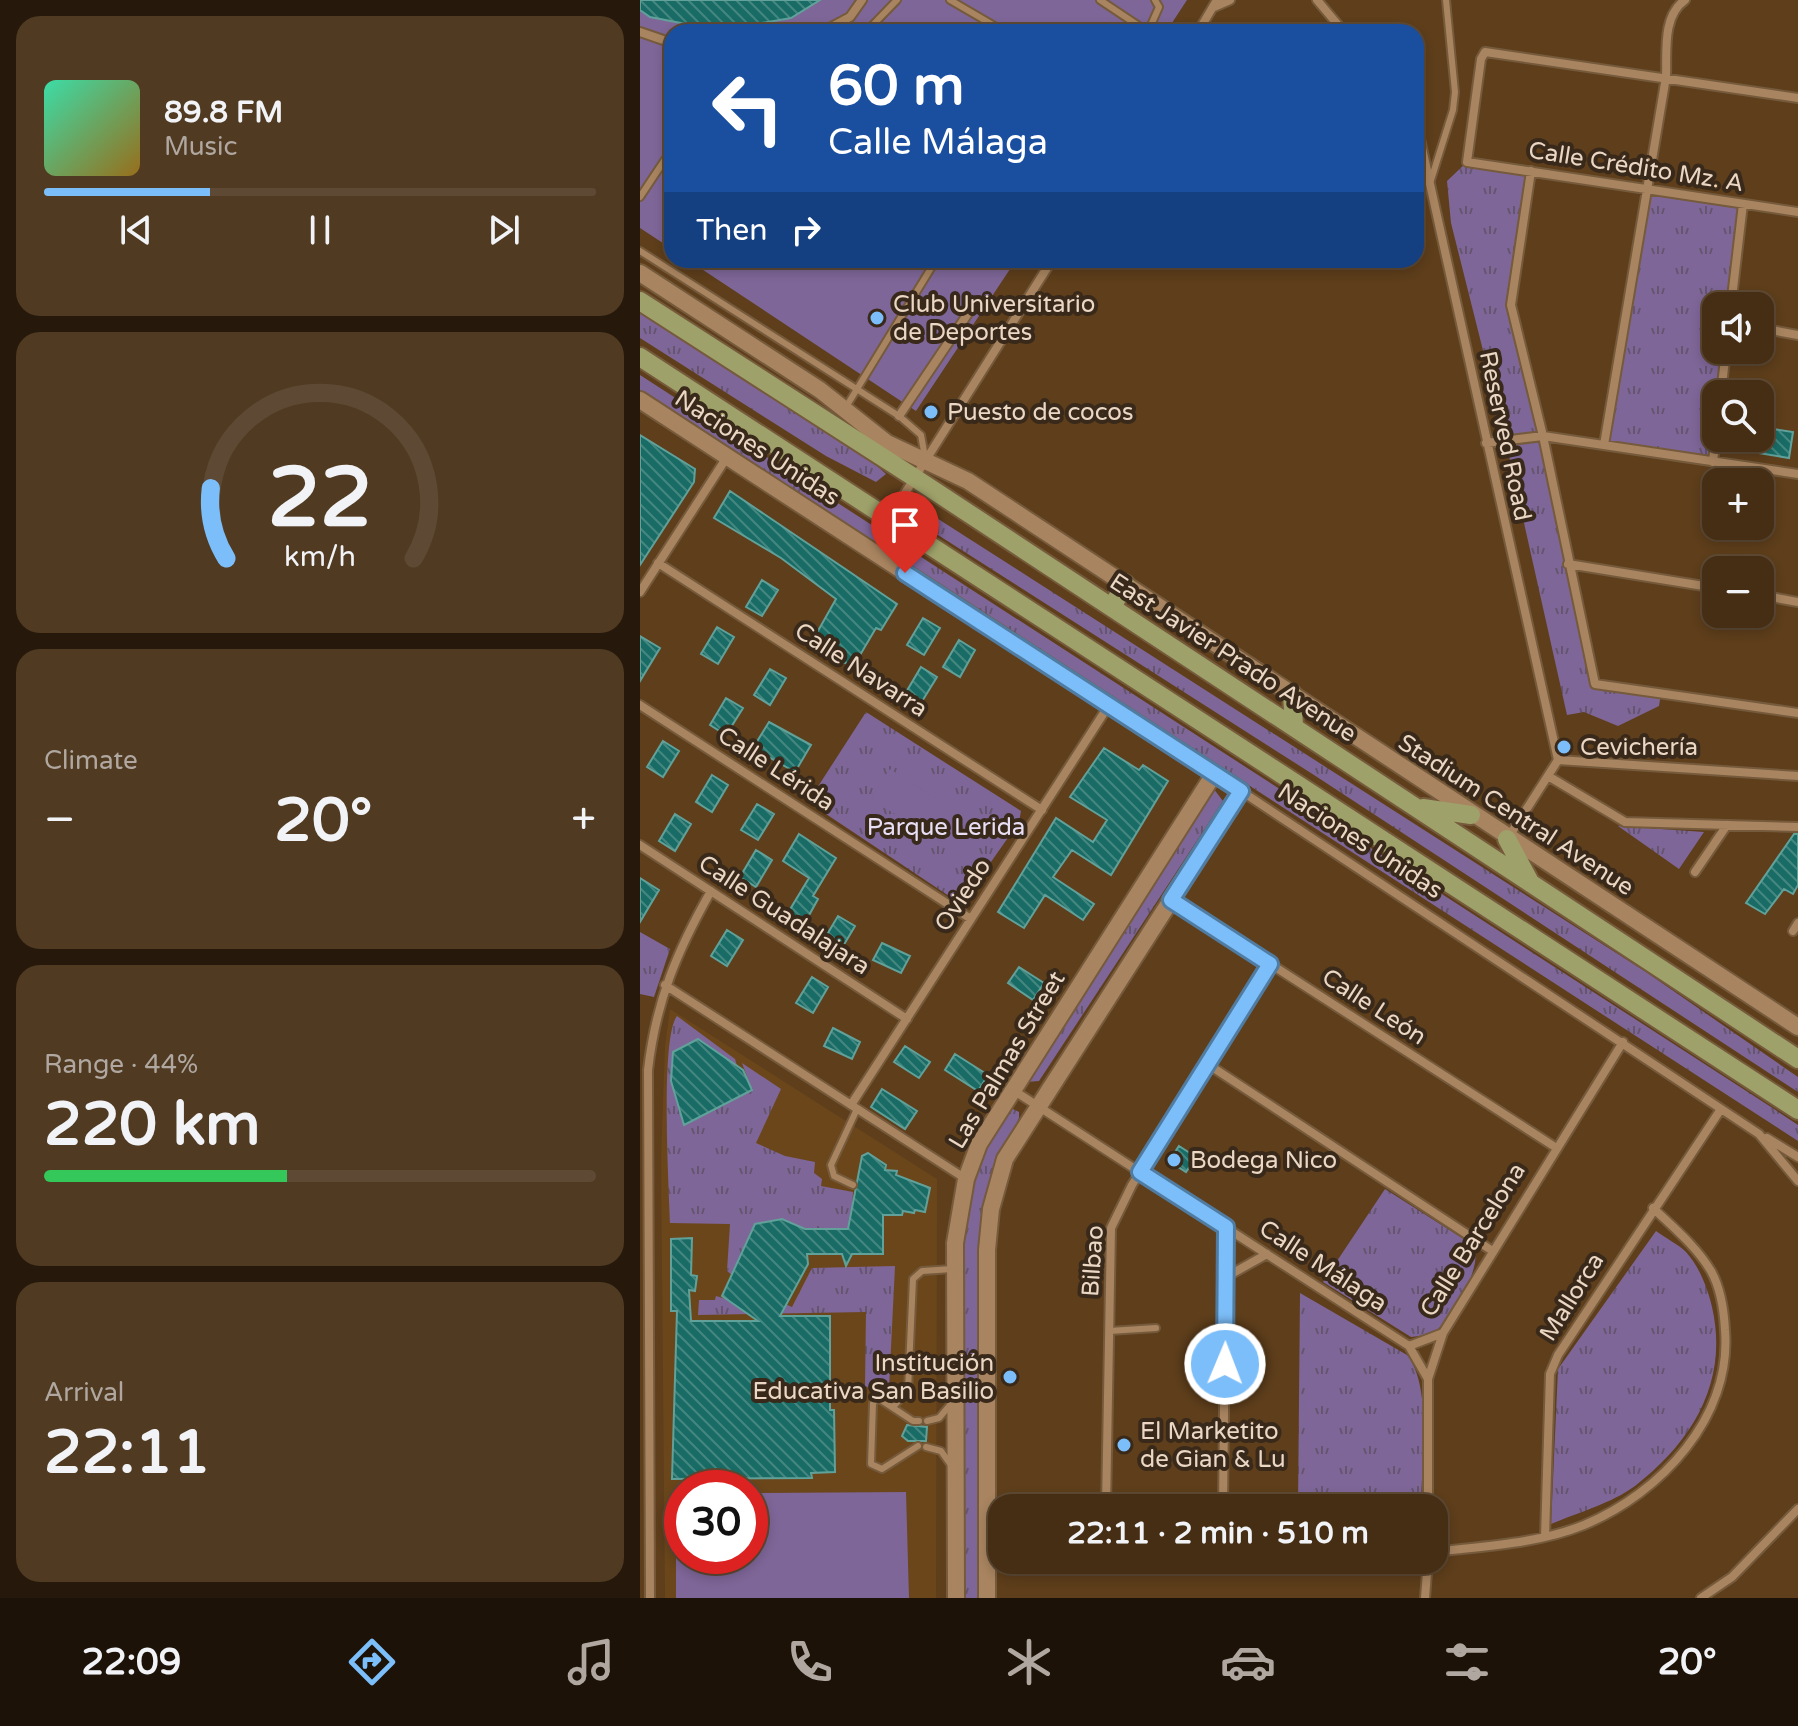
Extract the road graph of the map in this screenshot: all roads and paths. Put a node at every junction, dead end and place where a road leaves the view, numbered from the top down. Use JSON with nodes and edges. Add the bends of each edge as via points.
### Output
{"nodes":[{"id":1,"x":862,"y":0,"type":"edge"},
{"id":2,"x":897,"y":0,"type":"edge"},
{"id":3,"x":950,"y":0,"type":"edge"},
{"id":4,"x":1100,"y":0,"type":"edge"},
{"id":5,"x":1155,"y":0,"type":"edge"},
{"id":6,"x":1230,"y":0,"type":"edge"},
{"id":7,"x":1309,"y":0,"type":"edge"},
{"id":8,"x":1446,"y":0,"type":"edge"},
{"id":9,"x":1685,"y":0,"type":"edge"},
{"id":10,"x":1318,"y":2,"type":"edge"},
{"id":11,"x":1215,"y":4,"type":"edge"},
{"id":12,"x":837,"y":24,"type":"edge"},
{"id":13,"x":874,"y":24,"type":"edge"},
{"id":14,"x":991,"y":24,"type":"edge"},
{"id":15,"x":1136,"y":24,"type":"edge"},
{"id":16,"x":1152,"y":24,"type":"edge"},
{"id":17,"x":1203,"y":24,"type":"edge"},
{"id":18,"x":1337,"y":24,"type":"edge"},
{"id":19,"x":640,"y":32,"type":"edge"},
{"id":20,"x":664,"y":40,"type":"edge"},
{"id":21,"x":1666,"y":77,"type":"junction"},
{"id":22,"x":1798,"y":98,"type":"edge"},
{"id":23,"x":1424,"y":153,"type":"edge"},
{"id":24,"x":664,"y":161,"type":"edge"},
{"id":25,"x":1531,"y":171,"type":"junction"},
{"id":26,"x":1431,"y":181,"type":"junction"},
{"id":27,"x":1647,"y":189,"type":"junction"},
{"id":28,"x":640,"y":197,"type":"edge"},
{"id":29,"x":1743,"y":204,"type":"junction"},
{"id":30,"x":1798,"y":212,"type":"edge"},
{"id":31,"x":640,"y":251,"type":"edge"},
{"id":32,"x":664,"y":266,"type":"edge"},
{"id":33,"x":667,"y":268,"type":"edge"},
{"id":34,"x":931,"y":268,"type":"edge"},
{"id":35,"x":1047,"y":268,"type":"edge"},
{"id":36,"x":640,"y":273,"type":"edge"},
{"id":37,"x":1733,"y":292,"type":"edge"},
{"id":38,"x":640,"y":301,"type":"edge"},
{"id":39,"x":969,"y":312,"type":"dead end"},
{"id":40,"x":1774,"y":331,"type":"edge"},
{"id":41,"x":1798,"y":335,"type":"edge"},
{"id":42,"x":640,"y":357,"type":"edge"},
{"id":43,"x":856,"y":386,"type":"junction"},
{"id":44,"x":640,"y":400,"type":"edge"},
{"id":45,"x":844,"y":412,"type":"junction"},
{"id":46,"x":899,"y":416,"type":"junction"},
{"id":47,"x":1543,"y":436,"type":"junction"},
{"id":48,"x":1486,"y":443,"type":"junction"},
{"id":49,"x":1604,"y":445,"type":"junction"},
{"id":50,"x":1714,"y":452,"type":"edge"},
{"id":51,"x":727,"y":457,"type":"junction"},
{"id":52,"x":926,"y":461,"type":"junction"},
{"id":53,"x":1713,"y":462,"type":"junction"},
{"id":54,"x":1798,"y":474,"type":"edge"},
{"id":55,"x":915,"y":478,"type":"junction"},
{"id":56,"x":888,"y":520,"type":"junction"},
{"id":57,"x":658,"y":563,"type":"junction"},
{"id":58,"x":1568,"y":564,"type":"junction"},
{"id":59,"x":1125,"y":584,"type":"junction"},
{"id":60,"x":1702,"y":586,"type":"edge"},
{"id":61,"x":640,"y":592,"type":"edge"},
{"id":62,"x":1774,"y":598,"type":"edge"},
{"id":63,"x":1798,"y":602,"type":"edge"},
{"id":64,"x":1112,"y":607,"type":"junction"},
{"id":65,"x":1292,"y":694,"type":"junction"},
{"id":66,"x":640,"y":705,"type":"edge"},
{"id":67,"x":1109,"y":705,"type":"junction"},
{"id":68,"x":1798,"y":713,"type":"edge"},
{"id":69,"x":1294,"y":726,"type":"junction"},
{"id":70,"x":1558,"y":760,"type":"junction"},
{"id":71,"x":1214,"y":774,"type":"junction"},
{"id":72,"x":1548,"y":776,"type":"junction"},
{"id":73,"x":1798,"y":776,"type":"edge"},
{"id":74,"x":1241,"y":791,"type":"junction"},
{"id":75,"x":1417,"y":808,"type":"junction"},
{"id":76,"x":1042,"y":810,"type":"junction"},
{"id":77,"x":1471,"y":815,"type":"junction"},
{"id":78,"x":1727,"y":825,"type":"junction"},
{"id":79,"x":1798,"y":827,"type":"edge"},
{"id":80,"x":1507,"y":839,"type":"junction"},
{"id":81,"x":640,"y":845,"type":"edge"},
{"id":82,"x":1695,"y":872,"type":"dead end"},
{"id":83,"x":1532,"y":884,"type":"junction"},
{"id":84,"x":711,"y":891,"type":"junction"},
{"id":85,"x":1171,"y":900,"type":"junction"},
{"id":86,"x":971,"y":919,"type":"junction"},
{"id":87,"x":1270,"y":964,"type":"junction"},
{"id":88,"x":665,"y":985,"type":"junction"},
{"id":89,"x":907,"y":1019,"type":"junction"},
{"id":90,"x":1798,"y":1027,"type":"edge"},
{"id":91,"x":1623,"y":1042,"type":"junction"},
{"id":92,"x":1798,"y":1059,"type":"edge"},
{"id":93,"x":1209,"y":1065,"type":"junction"},
{"id":94,"x":1013,"y":1090,"type":"junction"},
{"id":95,"x":1038,"y":1105,"type":"junction"},
{"id":96,"x":854,"y":1107,"type":"junction"},
{"id":97,"x":1721,"y":1109,"type":"junction"},
{"id":98,"x":1798,"y":1110,"type":"edge"},
{"id":99,"x":1759,"y":1134,"type":"junction"},
{"id":100,"x":1555,"y":1147,"type":"junction"},
{"id":101,"x":1798,"y":1157,"type":"edge"},
{"id":102,"x":1140,"y":1172,"type":"junction"},
{"id":103,"x":966,"y":1179,"type":"junction"},
{"id":104,"x":1798,"y":1181,"type":"edge"},
{"id":105,"x":853,"y":1185,"type":"dead end"},
{"id":106,"x":1653,"y":1208,"type":"junction"},
{"id":107,"x":1226,"y":1227,"type":"junction"},
{"id":108,"x":1491,"y":1250,"type":"junction"},
{"id":109,"x":1267,"y":1254,"type":"junction"},
{"id":110,"x":955,"y":1269,"type":"junction"},
{"id":111,"x":1226,"y":1277,"type":"junction"},
{"id":112,"x":1156,"y":1328,"type":"dead end"},
{"id":113,"x":1109,"y":1331,"type":"junction"},
{"id":114,"x":1443,"y":1333,"type":"junction"},
{"id":115,"x":1409,"y":1346,"type":"junction"},
{"id":116,"x":1428,"y":1379,"type":"junction"},
{"id":117,"x":956,"y":1398,"type":"junction"},
{"id":118,"x":893,"y":1407,"type":"junction"},
{"id":119,"x":954,"y":1469,"type":"junction"},
{"id":120,"x":994,"y":1494,"type":"edge"},
{"id":121,"x":1106,"y":1494,"type":"edge"},
{"id":122,"x":1223,"y":1494,"type":"edge"},
{"id":123,"x":1428,"y":1494,"type":"edge"},
{"id":124,"x":1798,"y":1509,"type":"edge"},
{"id":125,"x":1545,"y":1537,"type":"junction"},
{"id":126,"x":1448,"y":1550,"type":"edge"},
{"id":127,"x":991,"y":1574,"type":"edge"},
{"id":128,"x":1427,"y":1574,"type":"edge"},
{"id":129,"x":650,"y":1598,"type":"edge"},
{"id":130,"x":956,"y":1598,"type":"edge"},
{"id":131,"x":987,"y":1598,"type":"edge"},
{"id":132,"x":1425,"y":1598,"type":"edge"},
{"id":133,"x":1701,"y":1598,"type":"edge"}],
"edges":[{"from":1,"to":12,"type":"street"},
{"from":2,"to":13,"type":"lane"},
{"from":3,"to":14,"type":"lane"},
{"from":4,"to":15,"type":"lane"},
{"from":5,"to":16,"type":"lane","via":[[1159,7]]},
{"from":6,"to":11,"type":"street"},
{"from":7,"to":10,"type":"street"},
{"from":8,"to":26,"type":"lane","via":[[1455,92]]},
{"from":9,"to":21,"type":"street","via":[[1669,24]]},
{"from":10,"to":18,"type":"street"},
{"from":11,"to":17,"type":"street"},
{"from":19,"to":20,"type":"street"},
{"from":21,"to":22,"type":"street"},
{"from":21,"to":25,"type":"street","name":"Calle Crédito Mz. A","via":[[1485,52],[1467,162]]},
{"from":21,"to":27,"type":"street"},
{"from":23,"to":26,"type":"street","name":"Reserved Road"},
{"from":24,"to":28,"type":"lane"},
{"from":25,"to":27,"type":"street","name":"Calle Crédito Mz. A"},
{"from":25,"to":47,"type":"street","via":[[1511,305]]},
{"from":26,"to":48,"type":"street","name":"Reserved Road"},
{"from":27,"to":29,"type":"street","name":"Calle Crédito Mz. A"},
{"from":27,"to":49,"type":"street"},
{"from":29,"to":30,"type":"street","name":"Calle Crédito Mz. A"},
{"from":29,"to":37,"type":"street"},
{"from":31,"to":32,"type":"lane"},
{"from":33,"to":43,"type":"lane"},
{"from":34,"to":43,"type":"lane"},
{"from":35,"to":52,"type":"street"},
{"from":36,"to":45,"type":"street","name":"Stadium Central Avenue","via":[[820,390]]},
{"from":38,"to":55,"type":"main road","name":"East Javier Prado Avenue"},
{"from":39,"to":46,"type":"street"},
{"from":40,"to":41,"type":"street"},
{"from":42,"to":56,"type":"main road"},
{"from":43,"to":45,"type":"lane"},
{"from":43,"to":46,"type":"lane"},
{"from":44,"to":51,"type":"street","name":"Naciones Unidas"},
{"from":45,"to":52,"type":"street","name":"Stadium Central Avenue","via":[[887,443]]},
{"from":46,"to":52,"type":"lane","via":[[921,435]]},
{"from":47,"to":48,"type":"street"},
{"from":47,"to":49,"type":"street"},
{"from":47,"to":58,"type":"street"},
{"from":48,"to":70,"type":"street","name":"Reserved Road"},
{"from":49,"to":53,"type":"street"},
{"from":50,"to":53,"type":"street"},
{"from":51,"to":57,"type":"street"},
{"from":51,"to":67,"type":"street","name":"Naciones Unidas"},
{"from":52,"to":55,"type":"street"},
{"from":52,"to":59,"type":"street","name":"Stadium Central Avenue","via":[[968,481]]},
{"from":53,"to":54,"type":"street"},
{"from":55,"to":56,"type":"street"},
{"from":55,"to":64,"type":"main road","name":"East Javier Prado Avenue"},
{"from":56,"to":98,"type":"main road"},
{"from":57,"to":61,"type":"street"},
{"from":57,"to":76,"type":"street","name":"Calle Navarra"},
{"from":58,"to":60,"type":"street"},
{"from":58,"to":68,"type":"street","via":[[1595,684]]},
{"from":59,"to":64,"type":"main road"},
{"from":59,"to":65,"type":"street","name":"Stadium Central Avenue"},
{"from":62,"to":63,"type":"street"},
{"from":64,"to":69,"type":"main road","name":"East Javier Prado Avenue"},
{"from":65,"to":69,"type":"main road"},
{"from":65,"to":77,"type":"street","name":"Stadium Central Avenue"},
{"from":66,"to":86,"type":"street","name":"Calle Lérida"},
{"from":67,"to":71,"type":"street","name":"Naciones Unidas"},
{"from":67,"to":76,"type":"street","name":"Oviedo"},
{"from":69,"to":75,"type":"main road","name":"East Javier Prado Avenue"},
{"from":70,"to":72,"type":"street"},
{"from":70,"to":73,"type":"street"},
{"from":71,"to":74,"type":"street","name":"Naciones Unidas"},
{"from":71,"to":94,"type":"street","name":"Las Palmas Street"},
{"from":72,"to":78,"type":"street","via":[[1625,822]]},
{"from":72,"to":80,"type":"street"},
{"from":74,"to":85,"type":"street","name":"Las Palmas Street"},
{"from":74,"to":91,"type":"street","name":"Naciones Unidas"},
{"from":75,"to":77,"type":"main road"},
{"from":75,"to":83,"type":"main road","name":"East Javier Prado Avenue"},
{"from":76,"to":86,"type":"street","name":"Oviedo"},
{"from":77,"to":80,"type":"street","name":"Stadium Central Avenue"},
{"from":78,"to":79,"type":"street"},
{"from":78,"to":82,"type":"street"},
{"from":80,"to":83,"type":"main road"},
{"from":80,"to":90,"type":"street","name":"Stadium Central Avenue"},
{"from":81,"to":84,"type":"street","name":"Calle Guadalajara"},
{"from":83,"to":92,"type":"main road","name":"East Javier Prado Avenue"},
{"from":84,"to":88,"type":"street"},
{"from":84,"to":89,"type":"street","name":"Calle Guadalajara"},
{"from":85,"to":87,"type":"street","name":"Calle León"},
{"from":85,"to":95,"type":"street","name":"Las Palmas Street"},
{"from":86,"to":89,"type":"street","name":"Oviedo"},
{"from":87,"to":93,"type":"street","name":"Bilbao"},
{"from":87,"to":100,"type":"street","name":"Calle León"},
{"from":88,"to":96,"type":"street"},
{"from":88,"to":129,"type":"street","via":[[648,1070]]},
{"from":89,"to":96,"type":"street","name":"Oviedo"},
{"from":91,"to":97,"type":"street","name":"Naciones Unidas"},
{"from":91,"to":100,"type":"street","name":"Calle Barcelona"},
{"from":93,"to":102,"type":"street","name":"Bilbao"},
{"from":93,"to":108,"type":"street"},
{"from":94,"to":95,"type":"street","name":"Calle Málaga"},
{"from":94,"to":103,"type":"street","name":"Las Palmas Street","via":[[979,1144]]},
{"from":95,"to":102,"type":"street","name":"Calle Málaga"},
{"from":95,"to":120,"type":"street","name":"Las Palmas Street","via":[[1005,1159],[988,1229]]},
{"from":96,"to":103,"type":"street"},
{"from":96,"to":105,"type":"lane","via":[[831,1165],[834,1176]]},
{"from":97,"to":99,"type":"street","name":"Naciones Unidas"},
{"from":97,"to":106,"type":"street","name":"Mallorca"},
{"from":99,"to":101,"type":"street"},
{"from":99,"to":104,"type":"street","name":"Naciones Unidas"},
{"from":100,"to":108,"type":"street","name":"Calle Barcelona"},
{"from":102,"to":107,"type":"street","name":"Calle Málaga"},
{"from":102,"to":113,"type":"street","name":"Bilbao","via":[[1111,1228]]},
{"from":103,"to":110,"type":"street","name":"Las Palmas Street"},
{"from":106,"to":125,"type":"street","name":"Mallorca","via":[[1550,1374]]},
{"from":106,"to":125,"type":"street","via":[[1688,1239],[1712,1273],[1724,1312],[1727,1354],[1718,1395],[1695,1436],[1659,1479],[1625,1504]]},
{"from":107,"to":109,"type":"street","name":"Calle Málaga"},
{"from":107,"to":111,"type":"street"},
{"from":108,"to":114,"type":"street","name":"Calle Barcelona"},
{"from":109,"to":111,"type":"street"},
{"from":109,"to":115,"type":"street","name":"Calle Málaga"},
{"from":110,"to":117,"type":"street","name":"Las Palmas Street"},
{"from":110,"to":118,"type":"lane","via":[[922,1271],[913,1279],[908,1390]]},
{"from":111,"to":122,"type":"street"},
{"from":112,"to":113,"type":"lane"},
{"from":113,"to":121,"type":"street","name":"Bilbao"},
{"from":114,"to":115,"type":"street","name":"Calle Barcelona"},
{"from":114,"to":116,"type":"street"},
{"from":115,"to":116,"type":"street","name":"Calle Barcelona"},
{"from":116,"to":123,"type":"street","name":"Calle Barcelona"},
{"from":117,"to":118,"type":"lane","via":[[939,1418],[923,1421],[913,1421]]},
{"from":117,"to":119,"type":"street","name":"Las Palmas Street"},
{"from":118,"to":119,"type":"lane","via":[[878,1398],[873,1403],[871,1464],[882,1469],[922,1446],[941,1451]]},
{"from":119,"to":130,"type":"street","name":"Las Palmas Street"},
{"from":124,"to":133,"type":"street","via":[[1732,1577]]},
{"from":125,"to":126,"type":"street"},
{"from":127,"to":131,"type":"street","name":"Las Palmas Street"},
{"from":128,"to":132,"type":"street"}]}
